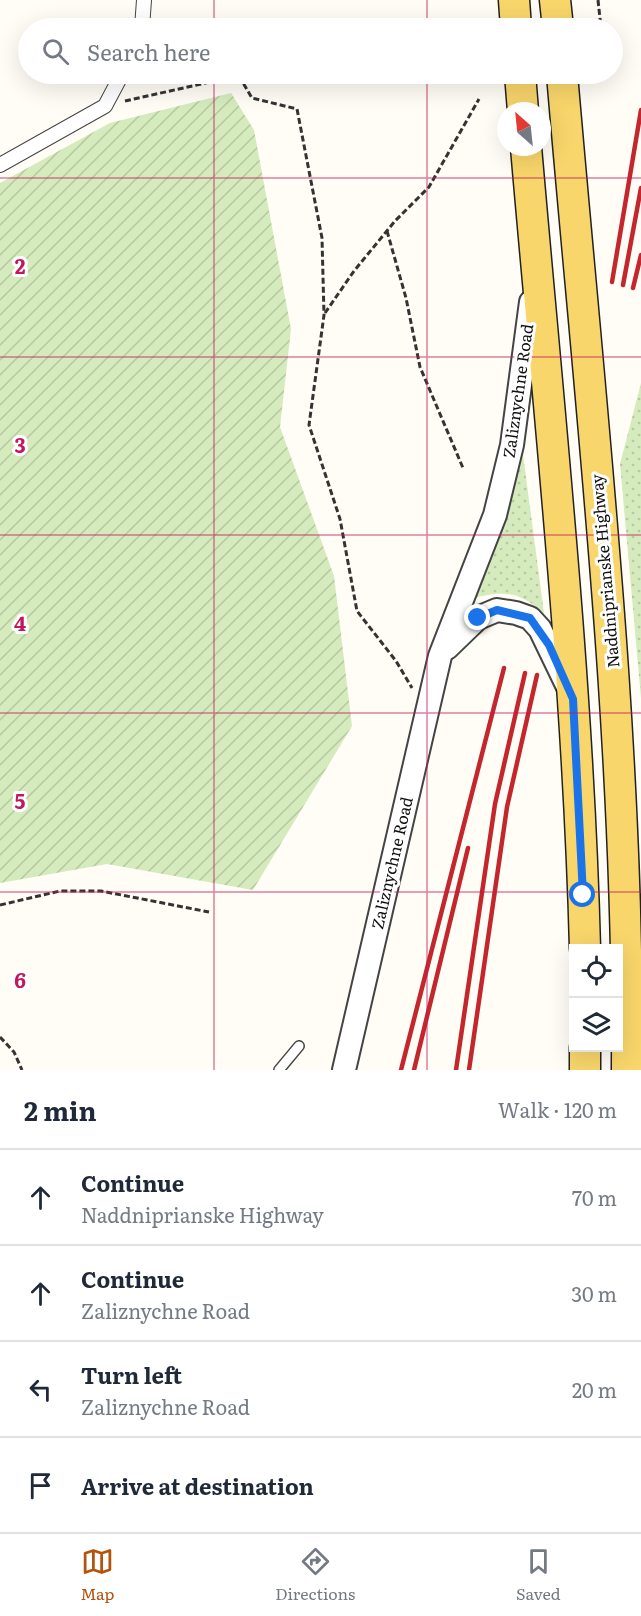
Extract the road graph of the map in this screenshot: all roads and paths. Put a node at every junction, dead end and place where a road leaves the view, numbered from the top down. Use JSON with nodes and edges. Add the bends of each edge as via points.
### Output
{"nodes":[{"id":1,"x":144,"y":0,"type":"edge"},
{"id":2,"x":514,"y":0,"type":"edge"},
{"id":3,"x":555,"y":0,"type":"edge"},
{"id":4,"x":598,"y":0,"type":"edge"},
{"id":5,"x":143,"y":18,"type":"edge"},
{"id":6,"x":515,"y":18,"type":"edge"},
{"id":7,"x":557,"y":18,"type":"edge"},
{"id":8,"x":600,"y":18,"type":"edge"},
{"id":9,"x":117,"y":84,"type":"edge"},
{"id":10,"x":203,"y":84,"type":"edge"},
{"id":11,"x":243,"y":84,"type":"edge"},
{"id":12,"x":521,"y":84,"type":"edge"},
{"id":13,"x":562,"y":84,"type":"edge"},
{"id":14,"x":479,"y":99,"type":"dead end"},
{"id":15,"x":522,"y":102,"type":"edge"},
{"id":16,"x":105,"y":106,"type":"junction"},
{"id":17,"x":527,"y":156,"type":"edge"},
{"id":18,"x":0,"y":165,"type":"edge"},
{"id":19,"x":387,"y":231,"type":"junction"},
{"id":20,"x":536,"y":259,"type":"junction"},
{"id":21,"x":324,"y":315,"type":"junction"},
{"id":22,"x":463,"y":468,"type":"dead end"},
{"id":23,"x":440,"y":656,"type":"junction"},
{"id":24,"x":414,"y":692,"type":"dead end"},
{"id":25,"x":573,"y":699,"type":"junction"},
{"id":26,"x":0,"y":905,"type":"edge"},
{"id":27,"x":209,"y":912,"type":"dead end"},
{"id":28,"x":585,"y":944,"type":"edge"},
{"id":29,"x":0,"y":1037,"type":"edge"},
{"id":30,"x":299,"y":1046,"type":"dead end"},
{"id":31,"x":585,"y":1052,"type":"edge"},
{"id":32,"x":22,"y":1070,"type":"edge"},
{"id":33,"x":279,"y":1070,"type":"edge"},
{"id":34,"x":344,"y":1070,"type":"edge"},
{"id":35,"x":585,"y":1070,"type":"edge"},
{"id":36,"x":627,"y":1070,"type":"edge"}],
"edges":[{"from":1,"to":5,"type":"street"},
{"from":2,"to":6,"type":"main road"},
{"from":3,"to":7,"type":"main road"},
{"from":4,"to":8,"type":"path"},
{"from":9,"to":16,"type":"street"},
{"from":10,"to":16,"type":"path"},
{"from":11,"to":21,"type":"path","via":[[252,98],[297,109],[322,238]]},
{"from":12,"to":15,"type":"main road"},
{"from":13,"to":36,"type":"main road","name":"Naddniprianske Highway","via":[[613,662],[627,955]]},
{"from":14,"to":19,"type":"path","via":[[429,187]]},
{"from":16,"to":18,"type":"street"},
{"from":17,"to":20,"type":"main road"},
{"from":19,"to":21,"type":"path"},
{"from":19,"to":22,"type":"path","via":[[420,367]]},
{"from":20,"to":23,"type":"street","name":"Zaliznychne Road","via":[[512,445],[495,515]]},
{"from":20,"to":25,"type":"main road"},
{"from":21,"to":24,"type":"path","via":[[309,425],[340,519],[357,611],[396,661]]},
{"from":23,"to":25,"type":"street","via":[[478,618],[497,610],[516,613],[530,618],[540,629]]},
{"from":23,"to":34,"type":"street","name":"Zaliznychne Road"},
{"from":25,"to":28,"type":"main road"},
{"from":26,"to":27,"type":"path","via":[[60,891],[101,891]]},
{"from":29,"to":32,"type":"path","via":[[14,1052]]},
{"from":30,"to":33,"type":"lane"},
{"from":31,"to":35,"type":"main road"}]}
